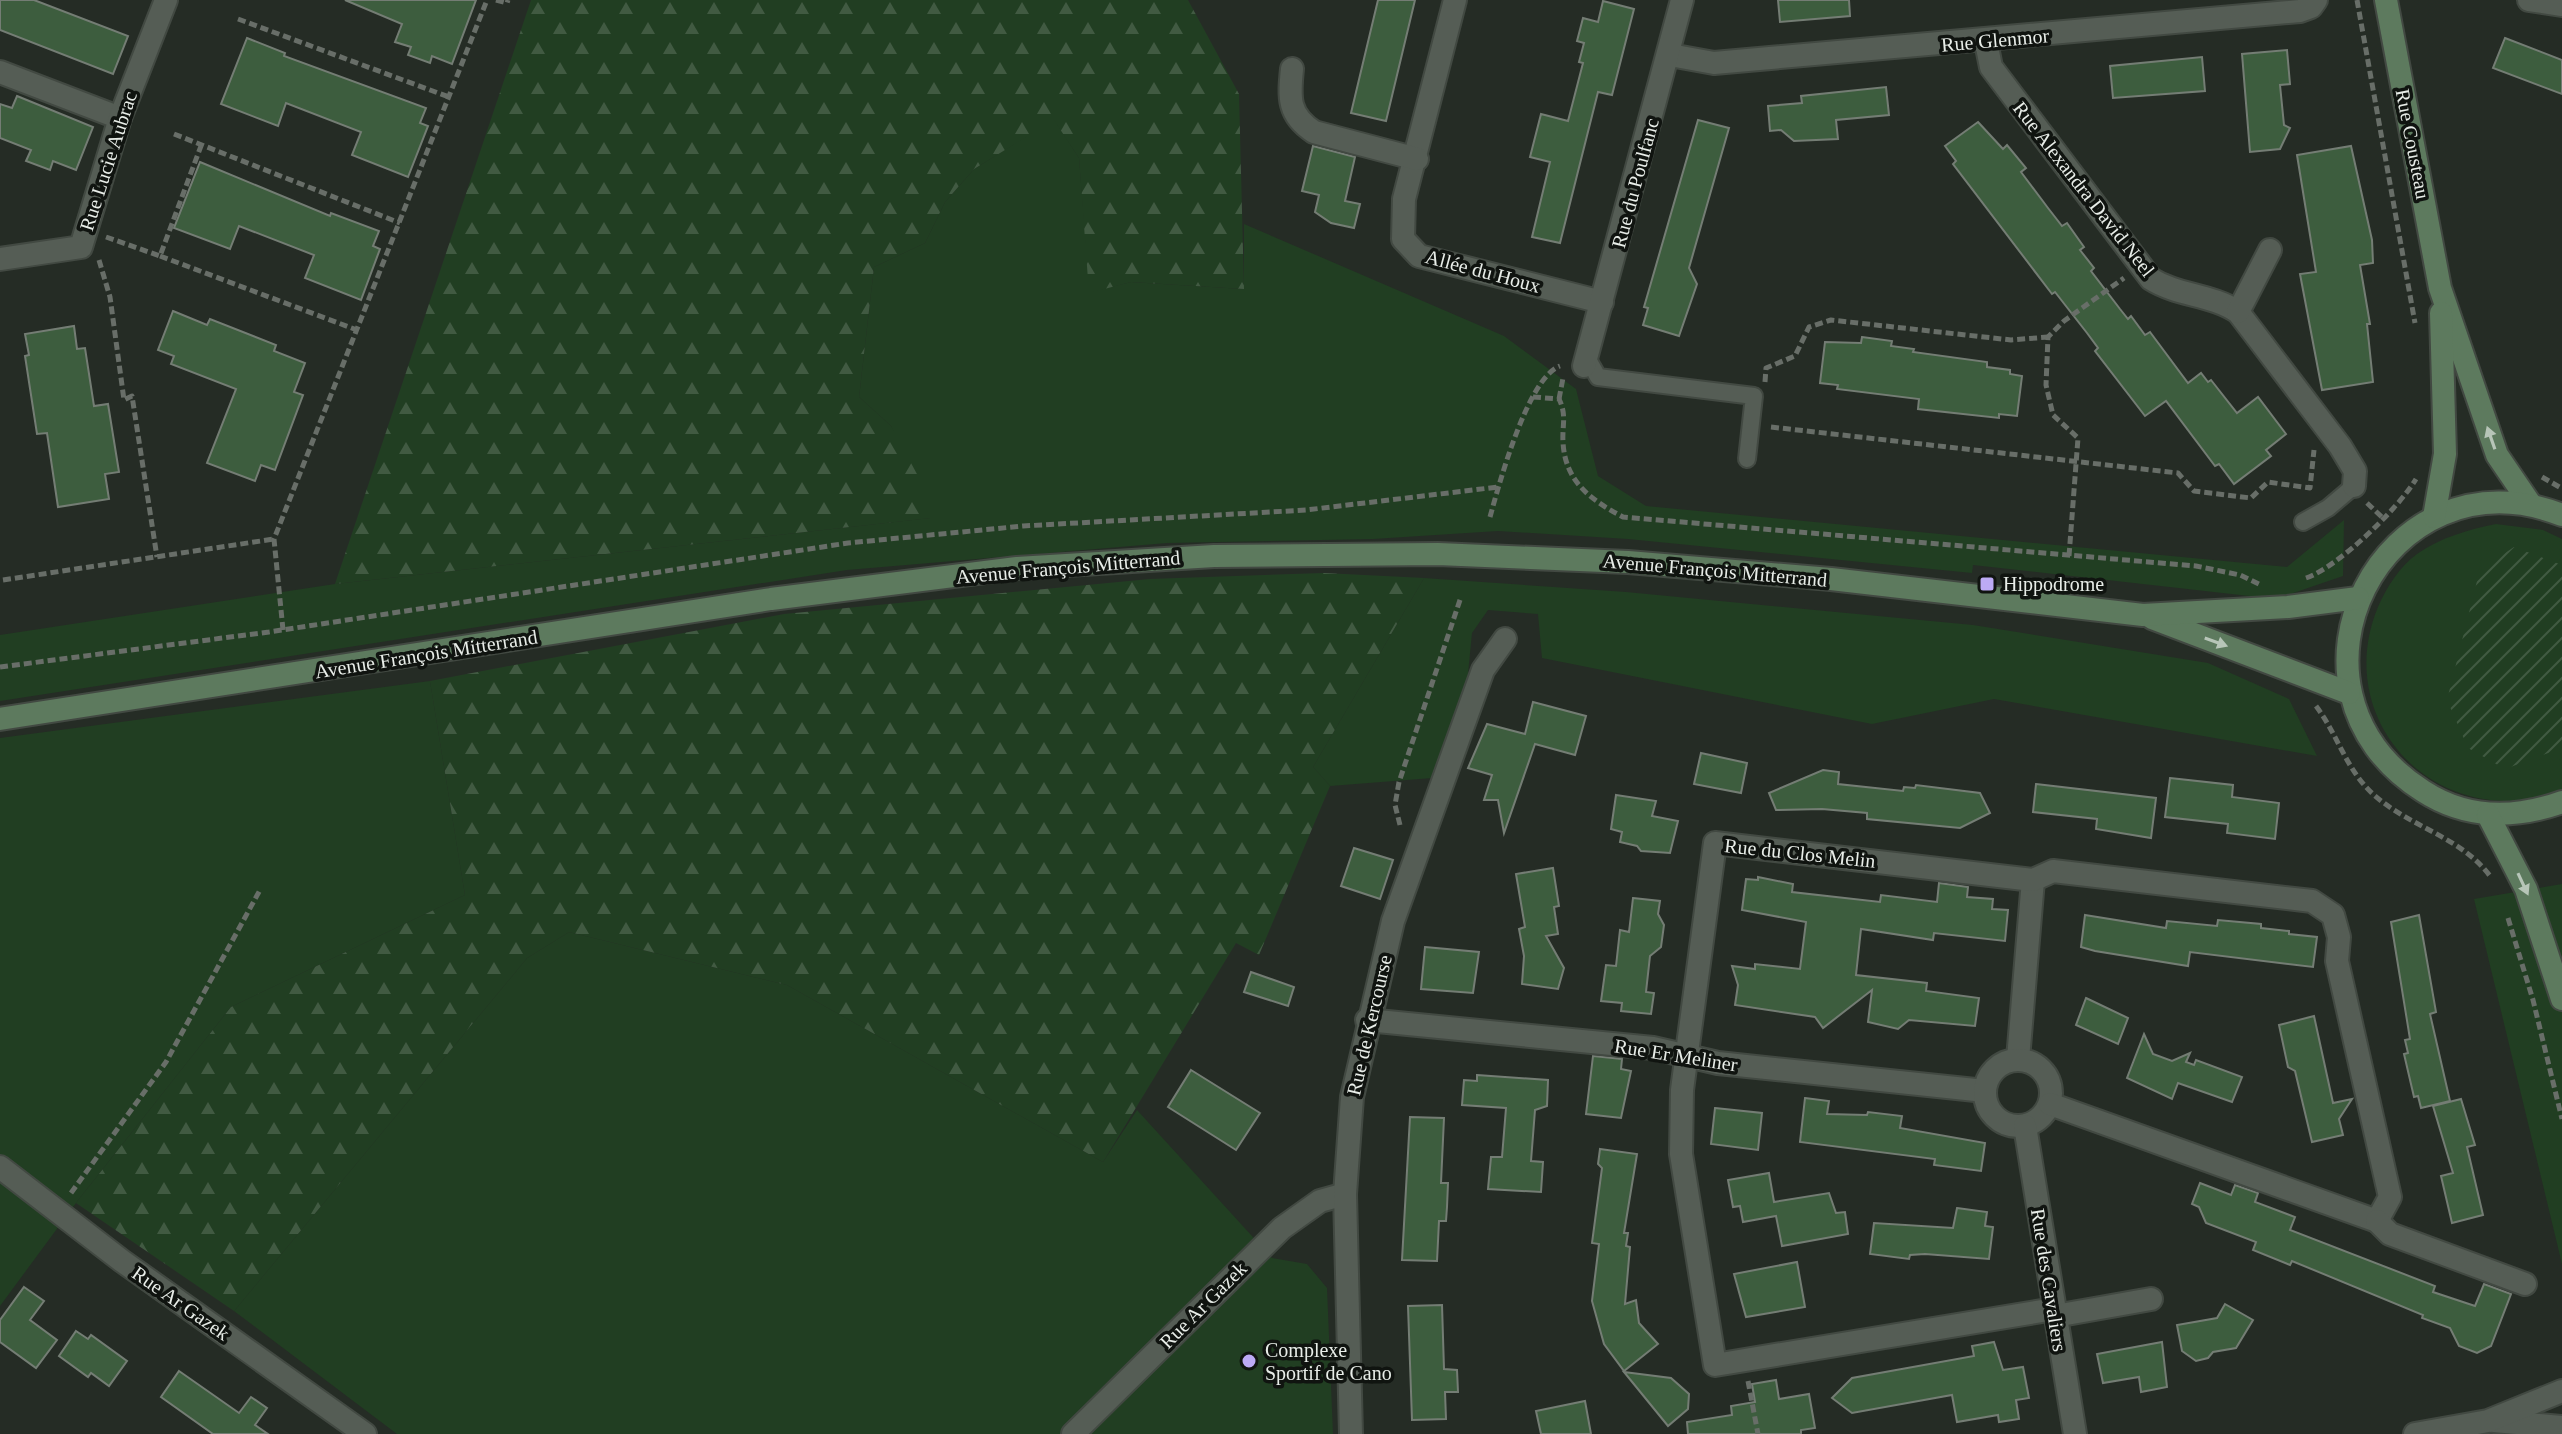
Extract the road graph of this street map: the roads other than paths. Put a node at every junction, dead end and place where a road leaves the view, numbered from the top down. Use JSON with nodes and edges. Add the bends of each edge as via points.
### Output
{"nodes":[{"id":1,"x":166,"y":0,"type":"edge"},
{"id":2,"x":1455,"y":0,"type":"edge"},
{"id":3,"x":1682,"y":0,"type":"edge"},
{"id":4,"x":2316,"y":0,"type":"edge"},
{"id":5,"x":2386,"y":0,"type":"edge"},
{"id":6,"x":2529,"y":0,"type":"edge"},
{"id":7,"x":2562,"y":5,"type":"edge"},
{"id":8,"x":1986,"y":42,"type":"junction"},
{"id":9,"x":1670,"y":55,"type":"junction"},
{"id":10,"x":1292,"y":69,"type":"dead end"},
{"id":11,"x":0,"y":72,"type":"edge"},
{"id":12,"x":120,"y":118,"type":"junction"},
{"id":13,"x":1417,"y":159,"type":"junction"},
{"id":14,"x":2270,"y":250,"type":"dead end"},
{"id":15,"x":0,"y":259,"type":"edge"},
{"id":16,"x":2440,"y":288,"type":"junction"},
{"id":17,"x":1602,"y":302,"type":"junction"},
{"id":18,"x":2238,"y":312,"type":"junction"},
{"id":19,"x":1585,"y":361,"type":"joint"},
{"id":20,"x":1747,"y":459,"type":"dead end"},
{"id":21,"x":2354,"y":486,"type":"joint"},
{"id":22,"x":2531,"y":505,"type":"junction"},
{"id":23,"x":2562,"y":515,"type":"edge"},
{"id":24,"x":2434,"y":517,"type":"junction"},
{"id":25,"x":2303,"y":522,"type":"dead end"},
{"id":26,"x":2358,"y":598,"type":"junction"},
{"id":27,"x":2143,"y":615,"type":"junction"},
{"id":28,"x":1505,"y":639,"type":"dead end"},
{"id":29,"x":2349,"y":693,"type":"junction"},
{"id":30,"x":0,"y":719,"type":"edge"},
{"id":31,"x":2562,"y":802,"type":"edge"},
{"id":32,"x":2488,"y":815,"type":"junction"},
{"id":33,"x":2033,"y":880,"type":"junction"},
{"id":34,"x":2562,"y":999,"type":"edge"},
{"id":35,"x":1367,"y":1020,"type":"junction"},
{"id":36,"x":1688,"y":1053,"type":"junction"},
{"id":37,"x":2018,"y":1059,"type":"junction"},
{"id":38,"x":1985,"y":1091,"type":"junction"},
{"id":39,"x":2050,"y":1104,"type":"junction"},
{"id":40,"x":2025,"y":1126,"type":"junction"},
{"id":41,"x":0,"y":1167,"type":"edge"},
{"id":42,"x":1345,"y":1194,"type":"junction"},
{"id":43,"x":2377,"y":1221,"type":"junction"},
{"id":44,"x":2525,"y":1284,"type":"dead end"},
{"id":45,"x":2151,"y":1299,"type":"dead end"},
{"id":46,"x":2054,"y":1312,"type":"junction"},
{"id":47,"x":2562,"y":1391,"type":"edge"},
{"id":48,"x":2488,"y":1421,"type":"junction"},
{"id":49,"x":2562,"y":1427,"type":"edge"},
{"id":50,"x":365,"y":1434,"type":"edge"},
{"id":51,"x":1073,"y":1434,"type":"edge"},
{"id":52,"x":1351,"y":1434,"type":"edge"},
{"id":53,"x":2075,"y":1434,"type":"edge"},
{"id":54,"x":2415,"y":1434,"type":"edge"}],
"edges":[{"from":1,"to":12,"type":"street","name":"Rue Lucie Aubrac"},
{"from":2,"to":13,"type":"street","name":"Allée du Houx"},
{"from":3,"to":9,"type":"street","name":"Rue du Poulfanc"},
{"from":4,"to":8,"type":"street","name":"Rue Glenmor","via":[[2300,11]]},
{"from":5,"to":16,"type":"main road","name":"Rue Cousteau"},
{"from":6,"to":7,"type":"street"},
{"from":8,"to":9,"type":"street","name":"Rue Glenmor","via":[[1714,63]]},
{"from":8,"to":18,"type":"street","name":"Rue Alexandra David Neel","via":[[1991,67],[2151,279],[2221,300]]},
{"from":9,"to":17,"type":"street","name":"Rue du Poulfanc"},
{"from":10,"to":13,"type":"street","via":[[1289,103],[1299,122],[1314,132]]},
{"from":11,"to":12,"type":"street"},
{"from":12,"to":15,"type":"street","name":"Rue Lucie Aubrac","via":[[81,247]]},
{"from":13,"to":17,"type":"street","name":"Allée du Houx","via":[[1402,221],[1403,239],[1419,256]]},
{"from":14,"to":18,"type":"street"},
{"from":22,"to":16,"type":"main road","name":"Rue Cousteau","one_way":true,"via":[[2497,455]]},
{"from":16,"to":24,"type":"main road","name":"Rue Cousteau","via":[[2445,454]]},
{"from":17,"to":19,"type":"street","name":"Rue du Poulfanc"},
{"from":18,"to":21,"type":"street","name":"Rue Alexandra David Neel","via":[[2340,446],[2355,471]]},
{"from":19,"to":20,"type":"lane","via":[[1598,377],[1754,396]]},
{"from":21,"to":25,"type":"lane"},
{"from":22,"to":23,"type":"main road"},
{"from":22,"to":24,"type":"main road","via":[[2466,506]]},
{"from":24,"to":26,"type":"main road","via":[[2399,541],[2375,567]]},
{"from":26,"to":27,"type":"main road","name":"Avenue François Mitterrand"},
{"from":26,"to":29,"type":"main road","via":[[2348,629]]},
{"from":27,"to":29,"type":"main road","name":"Avenue François Mitterrand","one_way":true},
{"from":27,"to":30,"type":"main road","name":"Avenue François Mitterrand","via":[[1628,562],[1438,554],[1214,556],[1017,568],[771,599]]},
{"from":28,"to":35,"type":"street","name":"Rue de Kercourse","via":[[1483,670],[1393,921]]},
{"from":29,"to":32,"type":"main road","via":[[2368,739],[2399,776],[2441,803]]},
{"from":31,"to":32,"type":"main road","via":[[2533,813]]},
{"from":32,"to":34,"type":"main road","one_way":true,"via":[[2526,889]]},
{"from":33,"to":36,"type":"street","name":"Rue du Clos Melin","via":[[1715,843]]},
{"from":33,"to":37,"type":"street"},
{"from":33,"to":43,"type":"street","name":"Rue du Clos Melin","via":[[2053,871],[2312,901],[2333,915],[2339,937],[2337,961],[2390,1197]]},
{"from":35,"to":36,"type":"street","name":"Rue Er Meliner"},
{"from":35,"to":42,"type":"street","name":"Rue de Kercourse","via":[[1352,1097]]},
{"from":36,"to":38,"type":"street","name":"Rue Er Meliner","via":[[1718,1063]]},
{"from":36,"to":46,"type":"street","name":"Rue du Clos Melin","via":[[1681,1154],[1715,1365]]},
{"from":37,"to":38,"type":"street","via":[[1996,1067]]},
{"from":37,"to":39,"type":"street","via":[[2042,1069],[2049,1080]]},
{"from":38,"to":40,"type":"street","via":[[2001,1121]]},
{"from":39,"to":40,"type":"street","via":[[2036,1122]]},
{"from":39,"to":43,"type":"street"},
{"from":40,"to":46,"type":"street","name":"Rue des Cavaliers"},
{"from":41,"to":50,"type":"street","name":"Rue Ar Gazek"},
{"from":42,"to":51,"type":"street","name":"Rue Ar Gazek","via":[[1320,1201],[1282,1228]]},
{"from":42,"to":52,"type":"street","name":"Rue de Kercourse"},
{"from":43,"to":44,"type":"street","via":[[2390,1234]]},
{"from":45,"to":46,"type":"street","name":"Rue du Clos Melin"},
{"from":46,"to":53,"type":"street","name":"Rue des Cavaliers"},
{"from":47,"to":48,"type":"street"},
{"from":48,"to":49,"type":"street"},
{"from":48,"to":54,"type":"street"}]}
